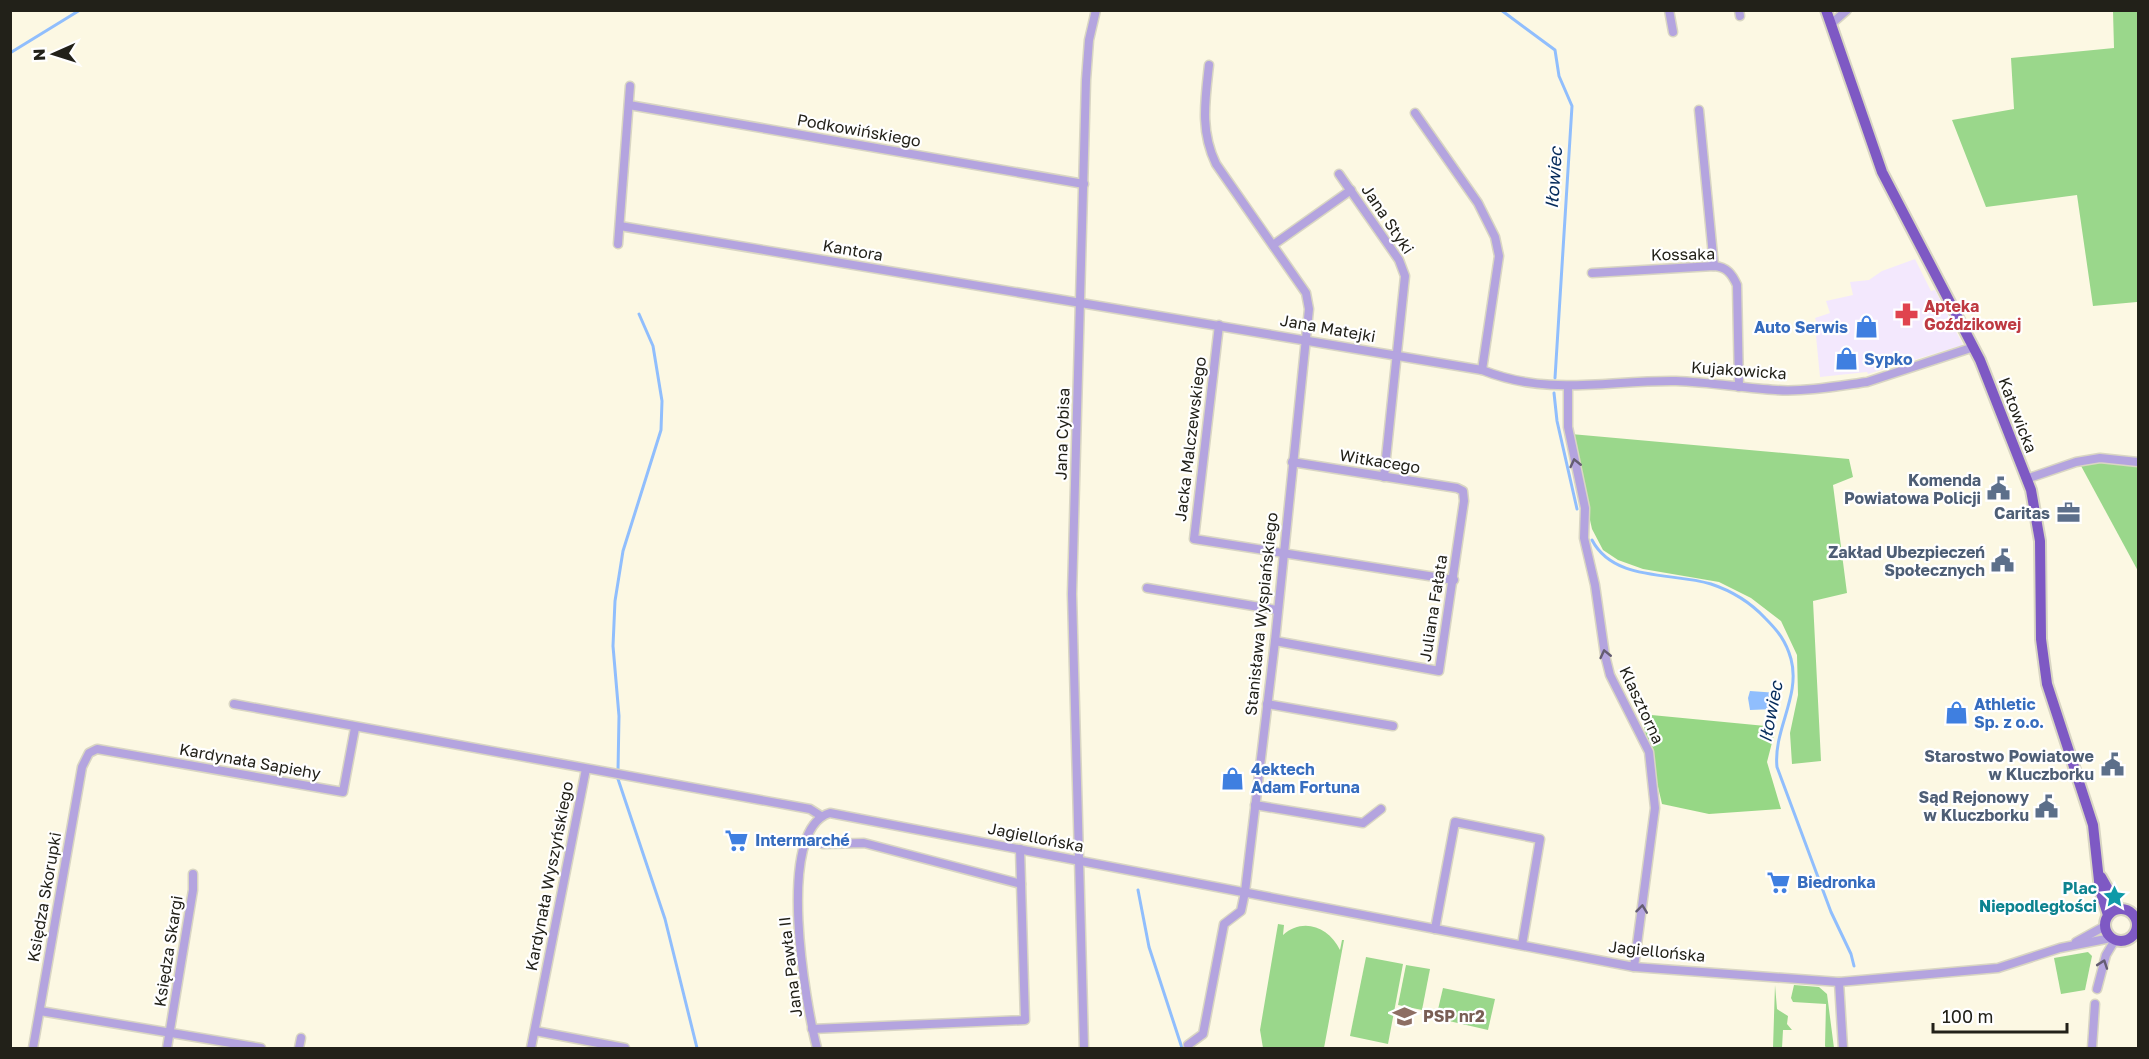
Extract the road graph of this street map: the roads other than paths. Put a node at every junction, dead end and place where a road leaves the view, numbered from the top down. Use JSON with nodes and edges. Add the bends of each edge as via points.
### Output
{"nodes":[{"id":1,"x":1096,"y":10,"type":"edge"},
{"id":2,"x":1670,"y":10,"type":"edge"},
{"id":3,"x":1826,"y":10,"type":"edge"},
{"id":4,"x":1847,"y":10,"type":"edge"},
{"id":5,"x":1831,"y":24,"type":"junction"},
{"id":6,"x":1673,"y":32,"type":"dead end"},
{"id":7,"x":1209,"y":65,"type":"dead end"},
{"id":8,"x":630,"y":86,"type":"dead end"},
{"id":9,"x":629,"y":105,"type":"junction"},
{"id":10,"x":1700,"y":110,"type":"dead end"},
{"id":11,"x":1415,"y":113,"type":"dead end"},
{"id":12,"x":1339,"y":174,"type":"dead end"},
{"id":13,"x":1084,"y":184,"type":"junction"},
{"id":14,"x":1351,"y":190,"type":"junction"},
{"id":15,"x":620,"y":226,"type":"junction"},
{"id":16,"x":618,"y":244,"type":"dead end"},
{"id":17,"x":1273,"y":245,"type":"junction"},
{"id":18,"x":1714,"y":266,"type":"junction"},
{"id":19,"x":1592,"y":273,"type":"dead end"},
{"id":20,"x":1081,"y":304,"type":"junction"},
{"id":21,"x":1219,"y":326,"type":"junction"},
{"id":22,"x":1305,"y":338,"type":"junction"},
{"id":23,"x":1974,"y":347,"type":"junction"},
{"id":24,"x":1397,"y":355,"type":"junction"},
{"id":25,"x":1482,"y":370,"type":"junction"},
{"id":26,"x":1568,"y":387,"type":"junction"},
{"id":27,"x":1739,"y":387,"type":"junction"},
{"id":28,"x":1292,"y":462,"type":"junction"},
{"id":29,"x":2139,"y":462,"type":"edge"},
{"id":30,"x":1384,"y":477,"type":"junction"},
{"id":31,"x":2026,"y":478,"type":"junction"},
{"id":32,"x":1462,"y":492,"type":"joint"},
{"id":33,"x":1283,"y":553,"type":"junction"},
{"id":34,"x":1454,"y":580,"type":"junction"},
{"id":35,"x":1147,"y":588,"type":"dead end"},
{"id":36,"x":1277,"y":610,"type":"junction"},
{"id":37,"x":1275,"y":641,"type":"junction"},
{"id":38,"x":234,"y":704,"type":"dead end"},
{"id":39,"x":1267,"y":704,"type":"junction"},
{"id":40,"x":1393,"y":726,"type":"dead end"},
{"id":41,"x":355,"y":728,"type":"junction"},
{"id":42,"x":89,"y":753,"type":"joint"},
{"id":43,"x":586,"y":769,"type":"junction"},
{"id":44,"x":1255,"y":805,"type":"junction"},
{"id":45,"x":1380,"y":809,"type":"dead end"},
{"id":46,"x":821,"y":816,"type":"junction"},
{"id":47,"x":823,"y":844,"type":"dead end"},
{"id":48,"x":1020,"y":849,"type":"junction"},
{"id":49,"x":1078,"y":860,"type":"junction"},
{"id":50,"x":2099,"y":873,"type":"junction"},
{"id":51,"x":193,"y":874,"type":"dead end"},
{"id":52,"x":1021,"y":884,"type":"junction"},
{"id":53,"x":1245,"y":892,"type":"junction"},
{"id":54,"x":2119,"y":909,"type":"junction"},
{"id":55,"x":2108,"y":915,"type":"junction"},
{"id":56,"x":2138,"y":924,"type":"edge"},
{"id":57,"x":2105,"y":927,"type":"junction"},
{"id":58,"x":1435,"y":928,"type":"junction"},
{"id":59,"x":2113,"y":939,"type":"junction"},
{"id":60,"x":2133,"y":941,"type":"edge"},
{"id":61,"x":1522,"y":945,"type":"junction"},
{"id":62,"x":2068,"y":946,"type":"junction"},
{"id":63,"x":1634,"y":967,"type":"junction"},
{"id":64,"x":1839,"y":982,"type":"junction"},
{"id":65,"x":2097,"y":989,"type":"dead end"},
{"id":66,"x":2095,"y":1004,"type":"dead end"},
{"id":67,"x":40,"y":1011,"type":"junction"},
{"id":68,"x":812,"y":1029,"type":"junction"},
{"id":69,"x":535,"y":1030,"type":"junction"},
{"id":70,"x":170,"y":1034,"type":"junction"},
{"id":71,"x":301,"y":1038,"type":"dead end"},
{"id":72,"x":1188,"y":1045,"type":"dead end"},
{"id":73,"x":33,"y":1048,"type":"edge"},
{"id":74,"x":167,"y":1048,"type":"edge"},
{"id":75,"x":261,"y":1048,"type":"edge"},
{"id":76,"x":299,"y":1048,"type":"edge"},
{"id":77,"x":531,"y":1048,"type":"edge"},
{"id":78,"x":625,"y":1048,"type":"edge"},
{"id":79,"x":817,"y":1048,"type":"edge"},
{"id":80,"x":1084,"y":1048,"type":"edge"},
{"id":81,"x":1843,"y":1048,"type":"edge"},
{"id":82,"x":2092,"y":1048,"type":"edge"}],
"edges":[{"from":1,"to":13,"type":"street","name":"Jana Cybisa","via":[[1087,60]]},
{"from":2,"to":6,"type":"street"},
{"from":3,"to":5,"type":"main road","name":"Katowicka"},
{"from":4,"to":5,"type":"street"},
{"from":5,"to":23,"type":"main road","name":"Katowicka","via":[[1882,172]]},
{"from":7,"to":17,"type":"street","name":"Stanisława Wyspiańskiego","via":[[1203,113],[1207,145]]},
{"from":8,"to":9,"type":"street"},
{"from":9,"to":13,"type":"street","name":"Podkowińskiego"},
{"from":9,"to":15,"type":"street"},
{"from":10,"to":18,"type":"street"},
{"from":11,"to":25,"type":"street","via":[[1478,203],[1495,237],[1499,256]]},
{"from":12,"to":14,"type":"street","name":"Jana Styki"},
{"from":13,"to":20,"type":"street","name":"Jana Cybisa"},
{"from":14,"to":17,"type":"street"},
{"from":14,"to":24,"type":"street","name":"Jana Styki","via":[[1399,260],[1405,276]]},
{"from":15,"to":16,"type":"street"},
{"from":15,"to":20,"type":"street","name":"Kantora"},
{"from":17,"to":22,"type":"street","name":"Stanisława Wyspiańskiego","via":[[1305,293],[1309,309]]},
{"from":18,"to":19,"type":"street","name":"Kossaka"},
{"from":18,"to":27,"type":"street","name":"Kossaka","via":[[1732,274],[1737,285]]},
{"from":20,"to":21,"type":"street","name":"Jana Matejki"},
{"from":20,"to":49,"type":"street","name":"Jana Cybisa","via":[[1072,594]]},
{"from":21,"to":22,"type":"street","name":"Jana Matejki"},
{"from":21,"to":33,"type":"street","name":"Jacka Malczewskiego","via":[[1194,539]]},
{"from":22,"to":24,"type":"street","name":"Jana Matejki"},
{"from":22,"to":28,"type":"street","name":"Stanisława Wyspiańskiego"},
{"from":23,"to":27,"type":"street","name":"Kujakowicka","via":[[1867,382],[1779,390]]},
{"from":23,"to":31,"type":"main road","name":"Katowicka"},
{"from":24,"to":25,"type":"street","name":"Jana Matejki"},
{"from":24,"to":30,"type":"street","name":"Jana Styki"},
{"from":25,"to":26,"type":"street","name":"Jana Matejki","via":[[1507,380]]},
{"from":26,"to":27,"type":"street","name":"Kujakowicka","via":[[1678,381]]},
{"from":63,"to":26,"type":"street","name":"Klasztorna","one_way":true,"via":[[1655,808],[1649,752],[1605,655],[1584,538],[1585,508],[1568,427]]},
{"from":28,"to":30,"type":"street","name":"Witkacego"},
{"from":28,"to":33,"type":"street","name":"Stanisława Wyspiańskiego"},
{"from":29,"to":31,"type":"street","via":[[2100,458]]},
{"from":30,"to":32,"type":"street","name":"Witkacego"},
{"from":31,"to":50,"type":"main road","name":"Katowicka","via":[[2040,541],[2044,668],[2096,840]]},
{"from":32,"to":34,"type":"street","name":"Juliana Fałata"},
{"from":33,"to":34,"type":"street"},
{"from":33,"to":36,"type":"street","name":"Stanisława Wyspiańskiego"},
{"from":34,"to":37,"type":"street","name":"Juliana Fałata","via":[[1439,671]]},
{"from":35,"to":36,"type":"street"},
{"from":36,"to":37,"type":"street","name":"Stanisława Wyspiańskiego"},
{"from":37,"to":39,"type":"street","name":"Stanisława Wyspiańskiego"},
{"from":38,"to":41,"type":"street"},
{"from":39,"to":40,"type":"street"},
{"from":39,"to":44,"type":"street","name":"Stanisława Wyspiańskiego"},
{"from":41,"to":42,"type":"street","name":"Kardynała Sapiehy","via":[[343,792],[97,749]]},
{"from":41,"to":43,"type":"street"},
{"from":42,"to":67,"type":"street","name":"Księdza Skorupki","via":[[82,767]]},
{"from":43,"to":46,"type":"street","name":"Kardynała Wyszyńskiego","via":[[810,809]]},
{"from":43,"to":69,"type":"street","name":"Kardynała Wyszyńskiego"},
{"from":44,"to":45,"type":"street","via":[[1363,823]]},
{"from":44,"to":53,"type":"street","name":"Stanisława Wyspiańskiego"},
{"from":46,"to":48,"type":"street","name":"Jagiellońska","via":[[837,814]]},
{"from":46,"to":68,"type":"street","name":"Jana Pawła II","via":[[807,836],[797,905]]},
{"from":47,"to":52,"type":"street","via":[[864,843]]},
{"from":48,"to":49,"type":"street","name":"Jagiellońska"},
{"from":48,"to":52,"type":"street"},
{"from":49,"to":53,"type":"street","name":"Jagiellońska"},
{"from":49,"to":80,"type":"street","name":"Jana Cybisa"},
{"from":50,"to":54,"type":"main road"},
{"from":50,"to":55,"type":"main road"},
{"from":51,"to":70,"type":"street","name":"Księdza Skargi"},
{"from":52,"to":68,"type":"street","via":[[1025,1020]]},
{"from":53,"to":58,"type":"street","name":"Jagiellońska"},
{"from":53,"to":72,"type":"street","via":[[1240,911],[1224,924],[1203,1034]]},
{"from":54,"to":55,"type":"main road"},
{"from":54,"to":56,"type":"main road","via":[[2129,911]]},
{"from":55,"to":57,"type":"main road"},
{"from":56,"to":60,"type":"main road"},
{"from":57,"to":59,"type":"main road"},
{"from":57,"to":62,"type":"street","name":"Jagiellońska"},
{"from":58,"to":61,"type":"street","name":"Jagiellońska"},
{"from":58,"to":61,"type":"street","via":[[1455,822],[1540,839]]},
{"from":59,"to":60,"type":"main road"},
{"from":59,"to":62,"type":"street","name":"Jagiellońska"},
{"from":65,"to":59,"type":"street","one_way":true},
{"from":61,"to":63,"type":"street","name":"Jagiellońska"},
{"from":62,"to":64,"type":"street","name":"Jagiellońska","via":[[1998,968]]},
{"from":63,"to":64,"type":"street","name":"Jagiellońska"},
{"from":64,"to":81,"type":"street"},
{"from":66,"to":82,"type":"street"},
{"from":67,"to":70,"type":"street"},
{"from":67,"to":73,"type":"street","name":"Księdza Skorupki"},
{"from":68,"to":79,"type":"street","name":"Jana Pawła II"},
{"from":69,"to":77,"type":"street","name":"Kardynała Wyszyńskiego"},
{"from":69,"to":78,"type":"street"},
{"from":70,"to":74,"type":"street","name":"Księdza Skargi"},
{"from":70,"to":75,"type":"street"},
{"from":71,"to":76,"type":"street"}]}
